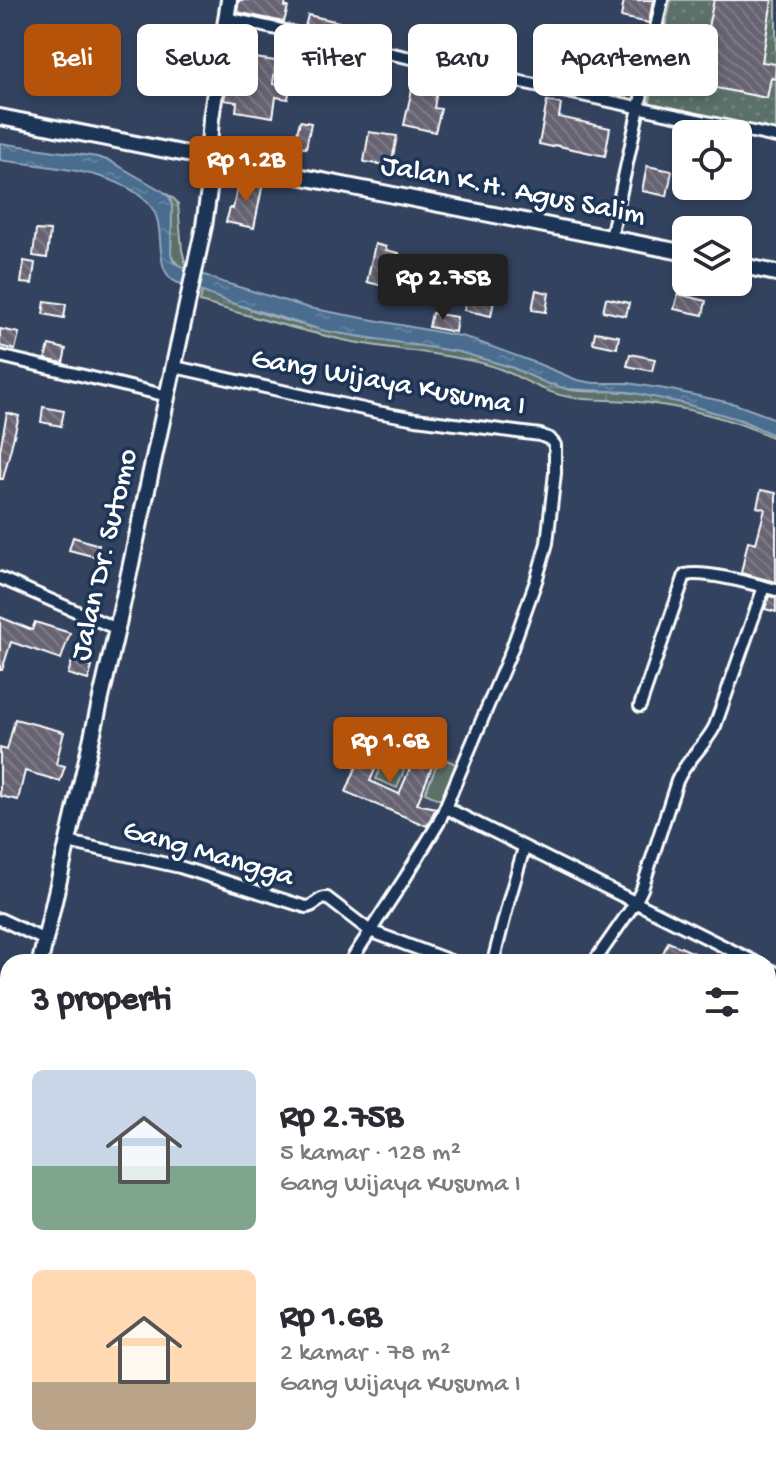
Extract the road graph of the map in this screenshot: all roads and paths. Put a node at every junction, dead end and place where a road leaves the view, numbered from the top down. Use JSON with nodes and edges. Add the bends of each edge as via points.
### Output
{"nodes":[{"id":1,"x":229,"y":0,"type":"edge"},
{"id":2,"x":662,"y":0,"type":"edge"},
{"id":3,"x":226,"y":18,"type":"junction"},
{"id":4,"x":639,"y":108,"type":"junction"},
{"id":5,"x":1,"y":120,"type":"edge"},
{"id":6,"x":776,"y":137,"type":"edge"},
{"id":7,"x":208,"y":158,"type":"junction"},
{"id":8,"x":611,"y":238,"type":"junction"},
{"id":9,"x":672,"y":250,"type":"edge"},
{"id":10,"x":752,"y":268,"type":"edge"},
{"id":11,"x":776,"y":273,"type":"edge"},
{"id":12,"x":0,"y":356,"type":"edge"},
{"id":13,"x":175,"y":367,"type":"junction"},
{"id":14,"x":168,"y":396,"type":"junction"},
{"id":15,"x":0,"y":578,"type":"edge"},
{"id":16,"x":770,"y":589,"type":"edge"},
{"id":17,"x":117,"y":629,"type":"junction"},
{"id":18,"x":640,"y":706,"type":"dead end"},
{"id":19,"x":446,"y":808,"type":"junction"},
{"id":20,"x":68,"y":842,"type":"junction"},
{"id":21,"x":524,"y":848,"type":"junction"},
{"id":22,"x":635,"y":903,"type":"junction"},
{"id":23,"x":0,"y":919,"type":"edge"},
{"id":24,"x":370,"y":931,"type":"junction"},
{"id":25,"x":45,"y":940,"type":"junction"},
{"id":26,"x":42,"y":954,"type":"edge"},
{"id":27,"x":355,"y":954,"type":"edge"},
{"id":28,"x":432,"y":954,"type":"edge"},
{"id":29,"x":495,"y":954,"type":"edge"},
{"id":30,"x":600,"y":954,"type":"edge"},
{"id":31,"x":739,"y":954,"type":"edge"}],
"edges":[{"from":1,"to":3,"type":"main road","name":"Jalan Dr. Sutomo"},
{"from":2,"to":4,"type":"street"},
{"from":3,"to":4,"type":"street"},
{"from":3,"to":7,"type":"main road","name":"Jalan Dr. Sutomo"},
{"from":4,"to":6,"type":"street"},
{"from":4,"to":8,"type":"street"},
{"from":5,"to":7,"type":"main road","name":"Jalan K.H. Agus Salim"},
{"from":7,"to":8,"type":"main road","name":"Jalan K.H. Agus Salim"},
{"from":7,"to":13,"type":"main road","name":"Jalan Dr. Sutomo","via":[[209,197]]},
{"from":8,"to":9,"type":"main road","name":"Jalan K.H. Agus Salim"},
{"from":10,"to":11,"type":"main road"},
{"from":12,"to":14,"type":"street"},
{"from":13,"to":14,"type":"main road","name":"Jalan Dr. Sutomo"},
{"from":13,"to":19,"type":"street","name":"Gang Wijaya Kusuma I","via":[[377,412],[540,435],[554,443],[550,522],[536,581]]},
{"from":14,"to":17,"type":"main road","name":"Jalan Dr. Sutomo"},
{"from":15,"to":17,"type":"street"},
{"from":16,"to":18,"type":"street","via":[[685,575]]},
{"from":16,"to":22,"type":"street","via":[[712,731],[677,781]]},
{"from":17,"to":20,"type":"main road","name":"Jalan Dr. Sutomo"},
{"from":19,"to":21,"type":"street"},
{"from":19,"to":24,"type":"street","name":"Gang Wijaya Kusuma I"},
{"from":20,"to":24,"type":"street","name":"Gang Mangga","via":[[180,867],[306,907],[328,898]]},
{"from":20,"to":25,"type":"main road","name":"Jalan Dr. Sutomo"},
{"from":21,"to":22,"type":"street"},
{"from":21,"to":29,"type":"street"},
{"from":22,"to":30,"type":"street"},
{"from":22,"to":31,"type":"street"},
{"from":23,"to":25,"type":"street"},
{"from":24,"to":27,"type":"street","name":"Gang Wijaya Kusuma I"},
{"from":24,"to":28,"type":"street"},
{"from":25,"to":26,"type":"main road","name":"Jalan Dr. Sutomo"}]}
